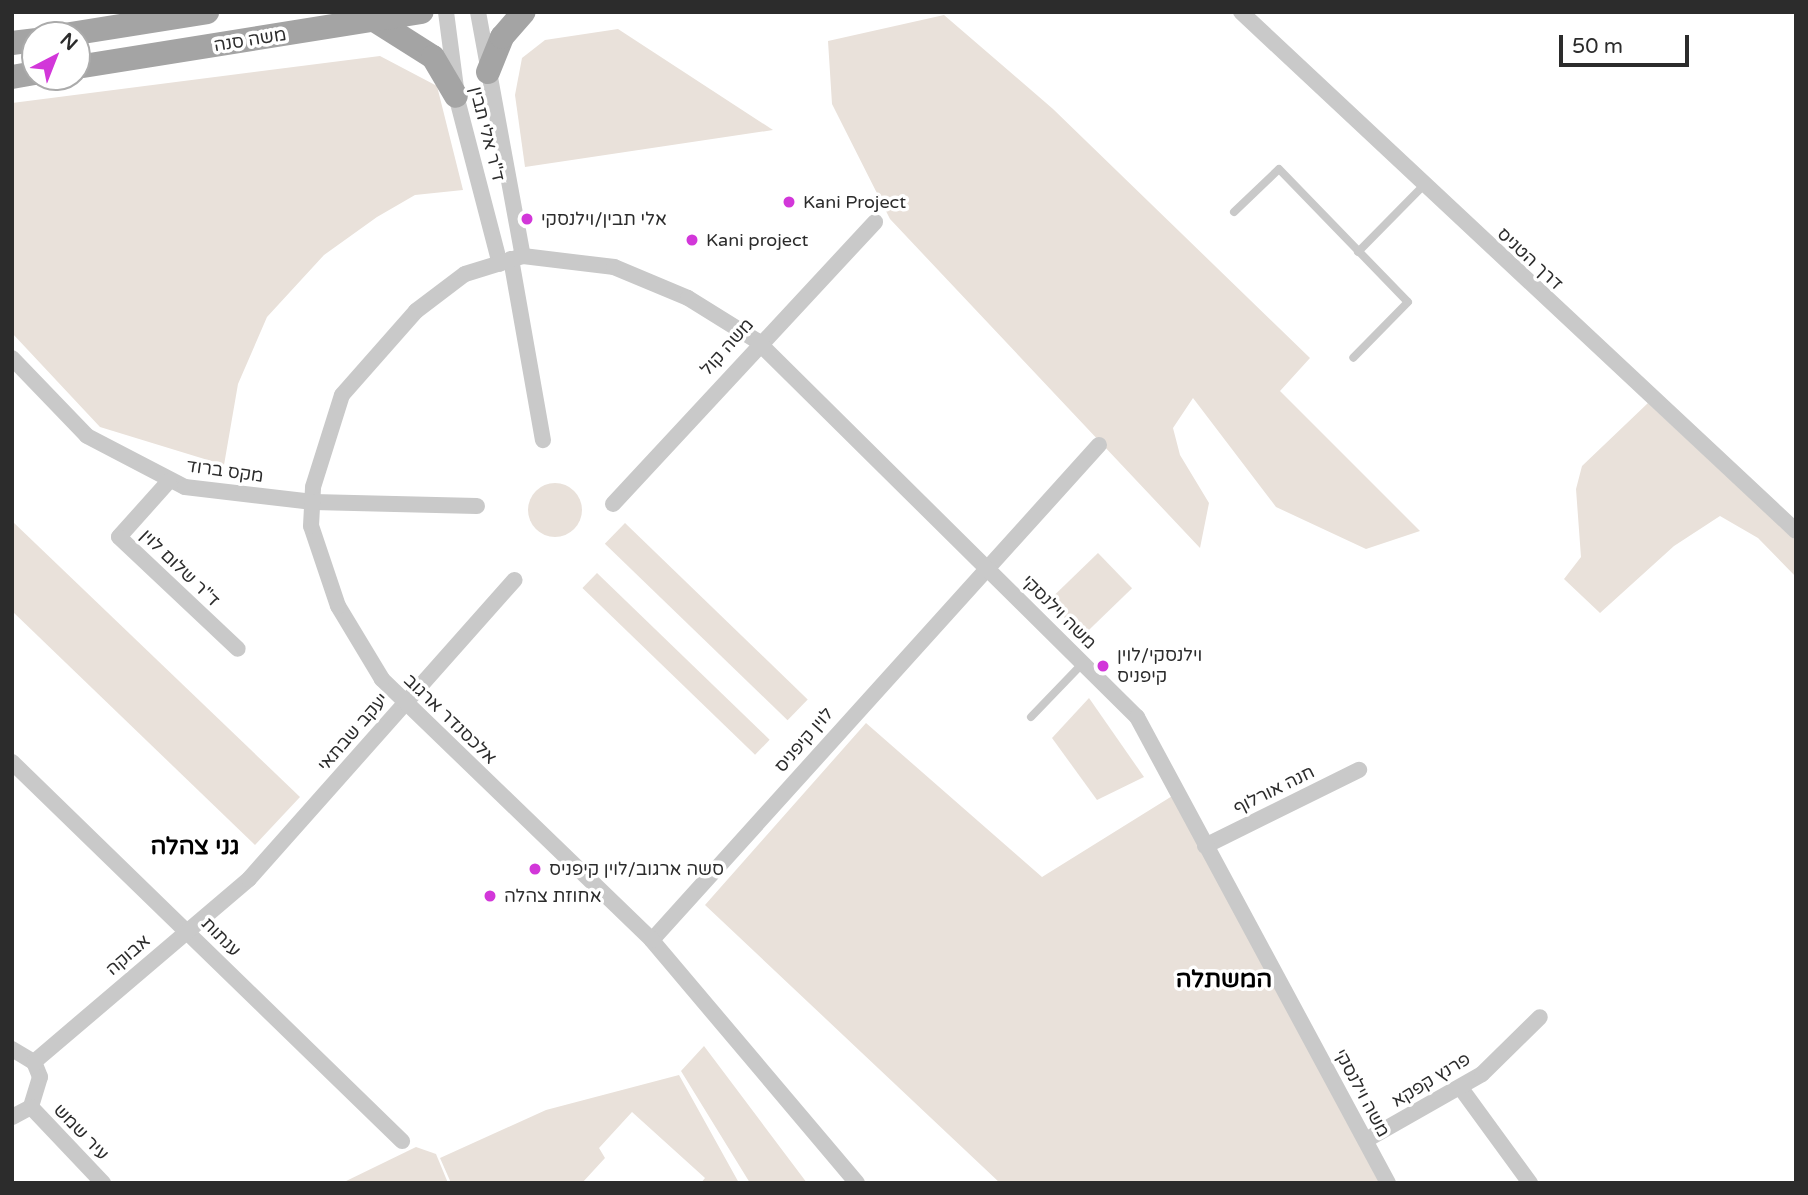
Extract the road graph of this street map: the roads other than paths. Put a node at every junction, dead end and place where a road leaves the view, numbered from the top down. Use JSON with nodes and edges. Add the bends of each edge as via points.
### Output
{"nodes":[{"id":1,"x":207,"y":12,"type":"edge"},
{"id":2,"x":422,"y":12,"type":"edge"},
{"id":3,"x":446,"y":12,"type":"edge"},
{"id":4,"x":478,"y":12,"type":"edge"},
{"id":5,"x":524,"y":12,"type":"edge"},
{"id":6,"x":1241,"y":12,"type":"edge"},
{"id":7,"x":376,"y":21,"type":"junction"},
{"id":8,"x":91,"y":31,"type":"edge"},
{"id":9,"x":91,"y":64,"type":"edge"},
{"id":10,"x":488,"y":72,"type":"junction"},
{"id":11,"x":456,"y":96,"type":"junction"},
{"id":12,"x":1423,"y":186,"type":"junction"},
{"id":13,"x":1234,"y":212,"type":"dead end"},
{"id":14,"x":875,"y":222,"type":"dead end"},
{"id":15,"x":1358,"y":252,"type":"junction"},
{"id":16,"x":511,"y":260,"type":"junction"},
{"id":17,"x":758,"y":341,"type":"junction"},
{"id":18,"x":12,"y":358,"type":"edge"},
{"id":19,"x":1353,"y":358,"type":"dead end"},
{"id":20,"x":543,"y":440,"type":"dead end"},
{"id":21,"x":1099,"y":444,"type":"dead end"},
{"id":22,"x":169,"y":481,"type":"junction"},
{"id":23,"x":313,"y":502,"type":"junction"},
{"id":24,"x":613,"y":503,"type":"dead end"},
{"id":25,"x":477,"y":506,"type":"dead end"},
{"id":26,"x":1796,"y":531,"type":"edge"},
{"id":27,"x":984,"y":565,"type":"junction"},
{"id":28,"x":514,"y":580,"type":"dead end"},
{"id":29,"x":238,"y":649,"type":"dead end"},
{"id":30,"x":1083,"y":663,"type":"junction"},
{"id":31,"x":405,"y":703,"type":"junction"},
{"id":32,"x":1031,"y":717,"type":"dead end"},
{"id":33,"x":12,"y":762,"type":"edge"},
{"id":34,"x":1359,"y":770,"type":"dead end"},
{"id":35,"x":1205,"y":846,"type":"junction"},
{"id":36,"x":249,"y":879,"type":"joint"},
{"id":37,"x":187,"y":930,"type":"junction"},
{"id":38,"x":652,"y":940,"type":"junction"},
{"id":39,"x":1540,"y":1017,"type":"dead end"},
{"id":40,"x":12,"y":1049,"type":"edge"},
{"id":41,"x":34,"y":1062,"type":"junction"},
{"id":42,"x":1460,"y":1087,"type":"junction"},
{"id":43,"x":31,"y":1107,"type":"junction"},
{"id":44,"x":12,"y":1117,"type":"edge"},
{"id":45,"x":1366,"y":1140,"type":"junction"},
{"id":46,"x":402,"y":1141,"type":"dead end"},
{"id":47,"x":103,"y":1183,"type":"edge"},
{"id":48,"x":856,"y":1183,"type":"edge"},
{"id":49,"x":1388,"y":1183,"type":"edge"},
{"id":50,"x":1530,"y":1183,"type":"edge"}],
"edges":[{"from":1,"to":8,"type":"main road","name":"משה סנה"},
{"from":2,"to":7,"type":"main road","name":"משה סנה"},
{"from":3,"to":11,"type":"street","name":"ד\"ר אלי תבין"},
{"from":4,"to":10,"type":"street","name":"ד\"ר אלי תבין"},
{"from":5,"to":10,"type":"main road","via":[[502,37]]},
{"from":6,"to":12,"type":"street","name":"דרך הטניס"},
{"from":7,"to":9,"type":"main road","name":"משה סנה"},
{"from":7,"to":11,"type":"main road","via":[[433,57]]},
{"from":10,"to":16,"type":"street","name":"ד\"ר אלי תבין"},
{"from":11,"to":16,"type":"street","name":"ד\"ר אלי תבין"},
{"from":12,"to":15,"type":"lane"},
{"from":12,"to":26,"type":"street","name":"דרך הטניס"},
{"from":13,"to":15,"type":"lane","via":[[1279,169]]},
{"from":14,"to":17,"type":"street","name":"משה קול"},
{"from":15,"to":19,"type":"lane","via":[[1408,302]]},
{"from":16,"to":17,"type":"street","name":"משה וילנסקי","via":[[614,267],[688,298]]},
{"from":16,"to":20,"type":"street","name":"ד\"ר אלי תבין"},
{"from":16,"to":23,"type":"street","name":"אלכסנדר ארגוב","via":[[466,274],[416,311],[342,395]]},
{"from":17,"to":24,"type":"street","name":"משה קול"},
{"from":17,"to":27,"type":"street","name":"משה וילנסקי"},
{"from":18,"to":22,"type":"street","name":"מקס ברוד","via":[[87,436]]},
{"from":21,"to":27,"type":"street","name":"לוין קיפניס"},
{"from":22,"to":23,"type":"street","name":"מקס ברוד"},
{"from":22,"to":29,"type":"street","name":"ד\"ר שלום לוין","via":[[119,537]]},
{"from":23,"to":25,"type":"street","name":"מקס ברוד"},
{"from":23,"to":31,"type":"street","name":"אלכסנדר ארגוב","via":[[311,526],[338,606],[382,679]]},
{"from":27,"to":30,"type":"street","name":"משה וילנסקי"},
{"from":27,"to":38,"type":"street","name":"לוין קיפניס"},
{"from":28,"to":31,"type":"street","name":"יעקב שבתאי"},
{"from":30,"to":32,"type":"lane"},
{"from":30,"to":35,"type":"street","name":"משה וילנסקי","via":[[1137,717]]},
{"from":31,"to":36,"type":"street","name":"יעקב שבתאי"},
{"from":31,"to":38,"type":"street","name":"אלכסנדר ארגוב"},
{"from":33,"to":37,"type":"street","name":"ענתות"},
{"from":34,"to":35,"type":"street","name":"חנה אורלוף"},
{"from":35,"to":45,"type":"street","name":"משה וילנסקי"},
{"from":36,"to":37,"type":"street","name":"אבוקה"},
{"from":37,"to":41,"type":"street","name":"אבוקה"},
{"from":37,"to":46,"type":"street","name":"ענתות"},
{"from":38,"to":48,"type":"street","name":"אלכסנדר ארגוב"},
{"from":39,"to":42,"type":"street","name":"פרנץ קפקא"},
{"from":40,"to":41,"type":"street"},
{"from":41,"to":43,"type":"street","via":[[40,1077]]},
{"from":42,"to":45,"type":"street","name":"פרנץ קפקא"},
{"from":42,"to":50,"type":"street"},
{"from":43,"to":44,"type":"street"},
{"from":43,"to":47,"type":"street","name":"עיר שמש"},
{"from":45,"to":49,"type":"street","name":"משה וילנסקי"}]}
